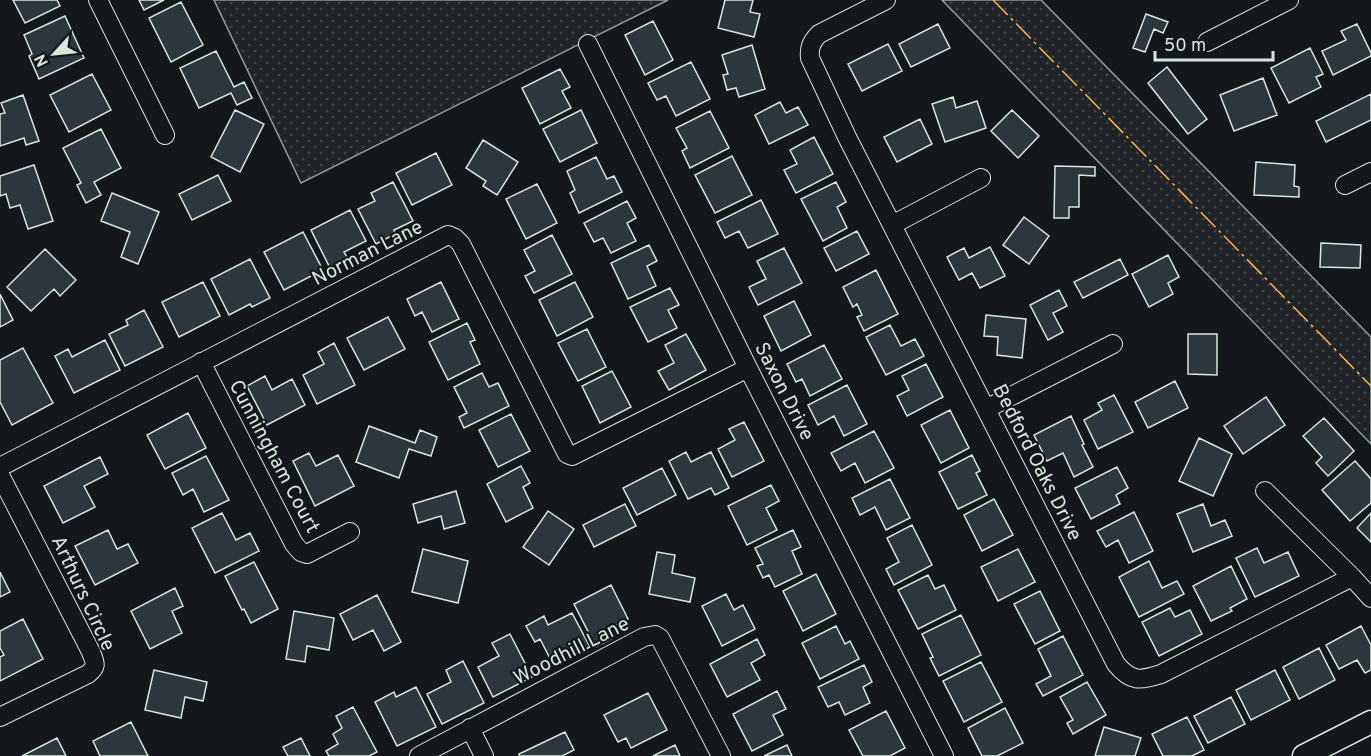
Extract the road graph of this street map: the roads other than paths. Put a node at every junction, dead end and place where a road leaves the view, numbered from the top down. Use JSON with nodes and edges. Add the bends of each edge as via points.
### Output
{"nodes":[{"id":1,"x":98,"y":0,"type":"edge"},
{"id":2,"x":886,"y":0,"type":"edge"},
{"id":3,"x":1289,"y":0,"type":"edge"},
{"id":4,"x":1207,"y":42,"type":"dead end"},
{"id":5,"x":588,"y":44,"type":"dead end"},
{"id":6,"x":165,"y":135,"type":"dead end"},
{"id":7,"x":1371,"y":172,"type":"edge"},
{"id":8,"x":981,"y":178,"type":"dead end"},
{"id":9,"x":1344,"y":185,"type":"dead end"},
{"id":10,"x":892,"y":225,"type":"junction"},
{"id":11,"x":1113,"y":344,"type":"dead end"},
{"id":12,"x":201,"y":363,"type":"junction"},
{"id":13,"x":748,"y":368,"type":"junction"},
{"id":14,"x":986,"y":409,"type":"junction"},
{"id":15,"x":0,"y":467,"type":"edge"},
{"id":16,"x":0,"y":475,"type":"edge"},
{"id":17,"x":1264,"y":491,"type":"dead end"},
{"id":18,"x":350,"y":532,"type":"dead end"},
{"id":19,"x":1352,"y":577,"type":"junction"},
{"id":20,"x":1371,"y":598,"type":"edge"},
{"id":21,"x":0,"y":717,"type":"edge"},
{"id":22,"x":1371,"y":722,"type":"edge"},
{"id":23,"x":470,"y":729,"type":"junction"},
{"id":24,"x":419,"y":756,"type":"edge"},
{"id":25,"x":484,"y":756,"type":"edge"},
{"id":26,"x":721,"y":756,"type":"edge"},
{"id":27,"x":944,"y":756,"type":"edge"},
{"id":28,"x":1304,"y":756,"type":"edge"}],
"edges":[{"from":1,"to":6,"type":"street"},
{"from":2,"to":10,"type":"street","name":"Bedford Oaks Drive","via":[[819,34],[809,51]]},
{"from":3,"to":4,"type":"street"},
{"from":5,"to":13,"type":"street","name":"Saxon Drive"},
{"from":7,"to":9,"type":"street"},
{"from":8,"to":10,"type":"street"},
{"from":10,"to":14,"type":"street","name":"Bedford Oaks Drive"},
{"from":11,"to":14,"type":"street"},
{"from":12,"to":13,"type":"street","name":"Norman Lane","via":[[448,235],[461,244],[567,454],[572,456]]},
{"from":12,"to":15,"type":"street","name":"Norman Lane"},
{"from":12,"to":18,"type":"street","name":"Cunningham Court","via":[[301,552],[307,554]]},
{"from":13,"to":27,"type":"street","name":"Saxon Drive"},
{"from":14,"to":19,"type":"street","name":"Bedford Oaks Drive","via":[[1116,664],[1125,674],[1145,679],[1161,674]]},
{"from":16,"to":21,"type":"street","name":"Arthurs Circle","via":[[95,664],[88,674]]},
{"from":17,"to":19,"type":"street"},
{"from":19,"to":20,"type":"street"},
{"from":22,"to":28,"type":"main road"},
{"from":23,"to":24,"type":"street","name":"Woodhill Lane"},
{"from":23,"to":25,"type":"street"},
{"from":23,"to":26,"type":"street","name":"Woodhill Lane","via":[[644,637],[655,635]]}]}
